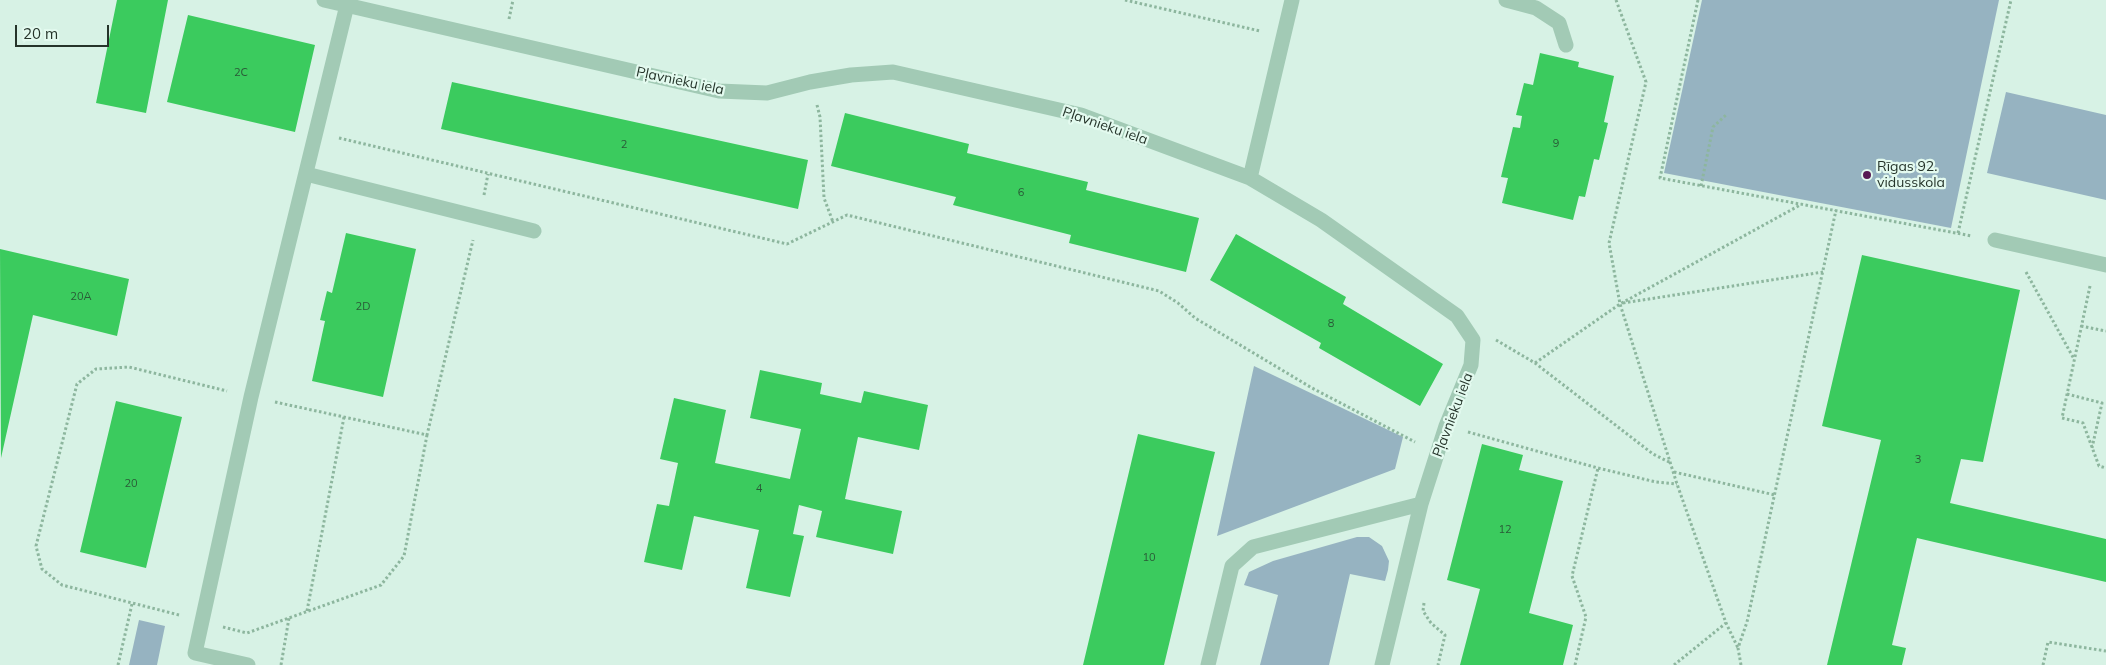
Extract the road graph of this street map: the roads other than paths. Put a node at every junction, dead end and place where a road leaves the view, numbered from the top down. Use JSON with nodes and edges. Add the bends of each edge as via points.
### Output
{"nodes":[{"id":1,"x":324,"y":0,"type":"edge"},
{"id":2,"x":1292,"y":0,"type":"edge"},
{"id":3,"x":1506,"y":0,"type":"edge"},
{"id":4,"x":347,"y":5,"type":"junction"},
{"id":5,"x":1566,"y":45,"type":"dead end"},
{"id":6,"x":306,"y":174,"type":"junction"},
{"id":7,"x":1250,"y":178,"type":"junction"},
{"id":8,"x":534,"y":231,"type":"dead end"},
{"id":9,"x":1995,"y":240,"type":"road end"},
{"id":10,"x":2106,"y":265,"type":"edge"},
{"id":11,"x":1421,"y":504,"type":"junction"},
{"id":12,"x":248,"y":665,"type":"edge"},
{"id":13,"x":1208,"y":665,"type":"edge"},
{"id":14,"x":1382,"y":665,"type":"edge"}],
"edges":[{"from":1,"to":4,"type":"street","name":"Pļavnieku iela"},
{"from":2,"to":7,"type":"street"},
{"from":3,"to":5,"type":"street","via":[[1536,8],[1559,23]]},
{"from":4,"to":6,"type":"street"},
{"from":4,"to":7,"type":"street","name":"Pļavnieku iela","via":[[719,91],[767,93],[851,75],[893,72],[1080,115]]},
{"from":6,"to":8,"type":"street"},
{"from":6,"to":12,"type":"street","via":[[251,397],[195,652]]},
{"from":7,"to":11,"type":"street","name":"Pļavnieku iela","via":[[1321,220],[1457,316],[1473,340],[1471,365],[1446,426]]},
{"from":9,"to":10,"type":"street"},
{"from":11,"to":13,"type":"street","via":[[1253,547],[1232,566]]},
{"from":11,"to":14,"type":"street","name":"Pļavnieku iela"}]}
